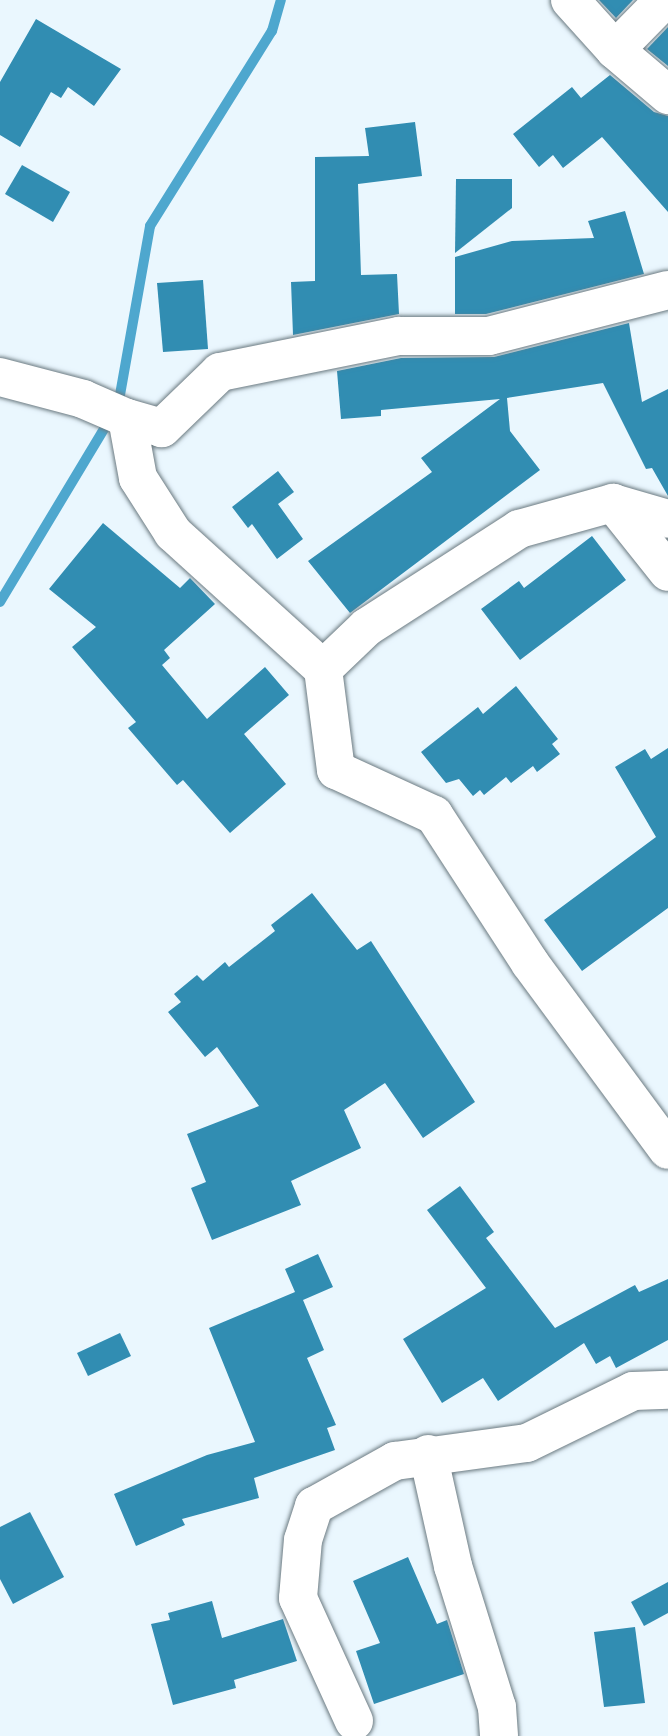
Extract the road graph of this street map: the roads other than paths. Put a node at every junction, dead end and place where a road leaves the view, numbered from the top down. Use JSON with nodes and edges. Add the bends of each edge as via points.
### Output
{"nodes":[{"id":1,"x":570,"y":0,"type":"edge"},
{"id":2,"x":664,"y":0,"type":"edge"},
{"id":3,"x":615,"y":50,"type":"junction"},
{"id":4,"x":668,"y":95,"type":"edge"},
{"id":5,"x":668,"y":290,"type":"edge"},
{"id":6,"x":0,"y":377,"type":"edge"},
{"id":7,"x":127,"y":418,"type":"junction"},
{"id":8,"x":614,"y":503,"type":"junction"},
{"id":9,"x":668,"y":519,"type":"edge"},
{"id":10,"x":668,"y":572,"type":"edge"},
{"id":11,"x":323,"y":669,"type":"junction"},
{"id":12,"x":668,"y":1150,"type":"edge"},
{"id":13,"x":668,"y":1390,"type":"edge"},
{"id":14,"x":428,"y":1454,"type":"junction"},
{"id":15,"x":354,"y":1721,"type":"dead end"},
{"id":16,"x":499,"y":1736,"type":"edge"}],
"edges":[{"from":1,"to":3,"type":"street"},
{"from":2,"to":3,"type":"street"},
{"from":3,"to":4,"type":"street"},
{"from":5,"to":7,"type":"street","via":[[489,336],[399,336],[220,372],[162,428]]},
{"from":6,"to":7,"type":"street","via":[[83,399]]},
{"from":7,"to":11,"type":"street","via":[[138,478],[173,533]]},
{"from":8,"to":9,"type":"street"},
{"from":8,"to":10,"type":"street"},
{"from":8,"to":11,"type":"street","via":[[519,529],[367,627]]},
{"from":11,"to":12,"type":"street","via":[[336,770],[434,815],[530,963]]},
{"from":13,"to":14,"type":"street","via":[[633,1391],[527,1443]]},
{"from":14,"to":15,"type":"street","via":[[395,1461],[314,1506],[303,1540],[298,1598]]},
{"from":14,"to":16,"type":"street","via":[[453,1566],[498,1707]]}]}
